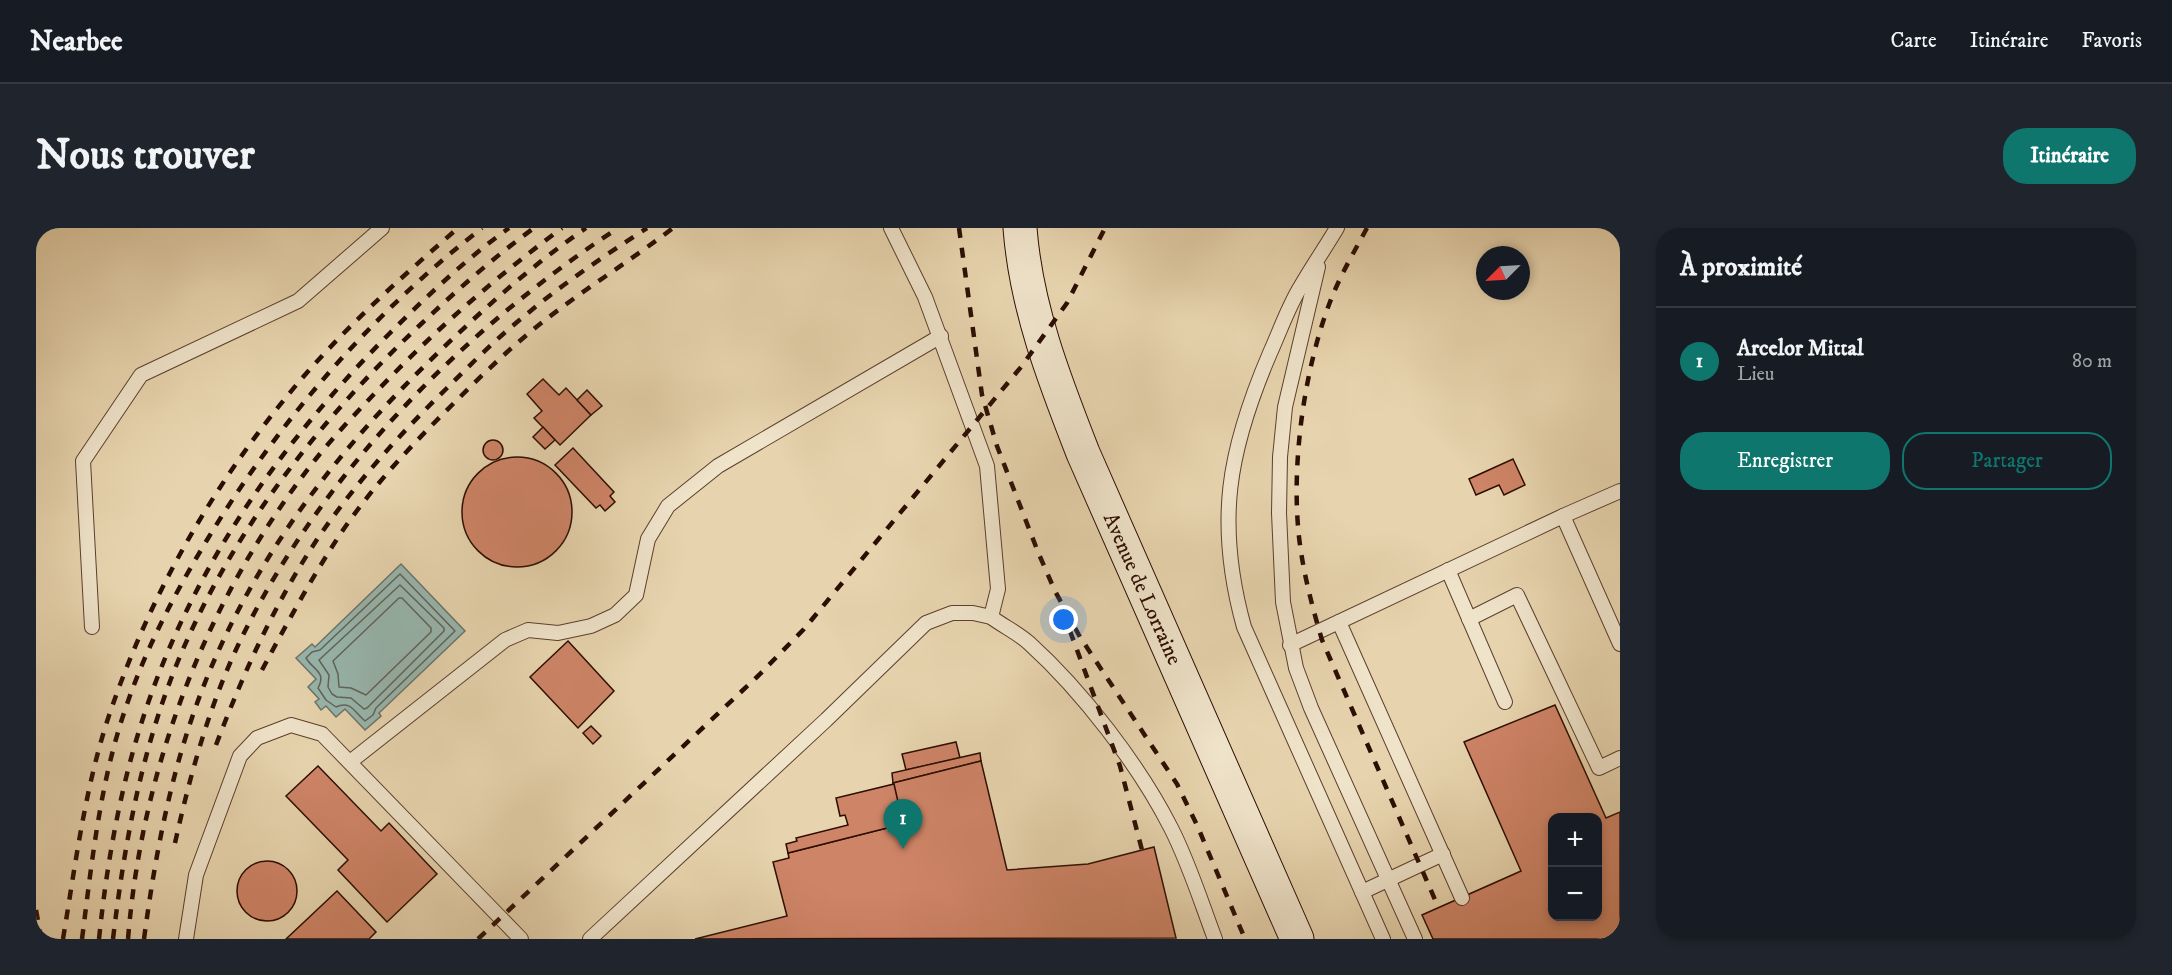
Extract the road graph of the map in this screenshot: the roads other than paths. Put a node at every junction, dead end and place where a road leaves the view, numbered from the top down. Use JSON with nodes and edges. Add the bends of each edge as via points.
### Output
{"nodes":[{"id":1,"x":382,"y":228,"type":"edge"},
{"id":2,"x":891,"y":228,"type":"edge"},
{"id":3,"x":1020,"y":228,"type":"edge"},
{"id":4,"x":1337,"y":228,"type":"edge"},
{"id":5,"x":1320,"y":257,"type":"junction"},
{"id":6,"x":941,"y":336,"type":"junction"},
{"id":7,"x":1620,"y":491,"type":"edge"},
{"id":8,"x":1563,"y":516,"type":"junction"},
{"id":9,"x":1448,"y":570,"type":"junction"},
{"id":10,"x":991,"y":617,"type":"junction"},
{"id":11,"x":1469,"y":619,"type":"junction"},
{"id":12,"x":1340,"y":621,"type":"junction"},
{"id":13,"x":92,"y":627,"type":"dead end"},
{"id":14,"x":1620,"y":644,"type":"edge"},
{"id":15,"x":1290,"y":645,"type":"junction"},
{"id":16,"x":1505,"y":702,"type":"dead end"},
{"id":17,"x":1620,"y":758,"type":"edge"},
{"id":18,"x":350,"y":762,"type":"junction"},
{"id":19,"x":1443,"y":854,"type":"junction"},
{"id":20,"x":1388,"y":880,"type":"junction"},
{"id":21,"x":1362,"y":892,"type":"junction"},
{"id":22,"x":1462,"y":898,"type":"dead end"},
{"id":23,"x":186,"y":939,"type":"edge"},
{"id":24,"x":521,"y":939,"type":"edge"},
{"id":25,"x":590,"y":939,"type":"edge"},
{"id":26,"x":1215,"y":939,"type":"edge"},
{"id":27,"x":1297,"y":939,"type":"edge"},
{"id":28,"x":1383,"y":939,"type":"edge"},
{"id":29,"x":1415,"y":939,"type":"edge"}],
"edges":[{"from":1,"to":13,"type":"lane","via":[[298,301],[141,375],[83,461]]},
{"from":2,"to":6,"type":"lane"},
{"from":3,"to":27,"type":"main road","name":"Avenue de Lorraine","via":[[1032,309],[1050,369]]},
{"from":4,"to":5,"type":"lane"},
{"from":5,"to":15,"type":"lane","via":[[1285,407],[1280,457],[1280,570]]},
{"from":5,"to":21,"type":"lane","via":[[1300,287],[1255,387],[1236,447],[1228,492],[1227,532],[1230,566],[1244,627]]},
{"from":6,"to":10,"type":"lane","via":[[987,466],[998,589]]},
{"from":6,"to":18,"type":"lane","via":[[718,466],[668,506],[648,538],[636,595],[615,615],[591,626],[558,633],[528,630],[505,640]]},
{"from":7,"to":8,"type":"lane"},
{"from":8,"to":9,"type":"lane"},
{"from":8,"to":14,"type":"lane"},
{"from":9,"to":11,"type":"lane"},
{"from":9,"to":12,"type":"lane"},
{"from":10,"to":25,"type":"lane","via":[[952,613],[926,623]]},
{"from":10,"to":26,"type":"lane","via":[[1027,641],[1051,664],[1136,769],[1176,837]]},
{"from":11,"to":16,"type":"lane"},
{"from":11,"to":17,"type":"lane","via":[[1517,595],[1599,768]]},
{"from":12,"to":15,"type":"lane"},
{"from":12,"to":19,"type":"lane"},
{"from":15,"to":20,"type":"lane","via":[[1311,708]]},
{"from":18,"to":23,"type":"lane","via":[[322,734],[291,725],[257,738],[240,756],[196,875]]},
{"from":18,"to":24,"type":"lane"},
{"from":19,"to":20,"type":"lane"},
{"from":19,"to":22,"type":"lane"},
{"from":20,"to":21,"type":"lane"},
{"from":20,"to":29,"type":"lane"},
{"from":21,"to":28,"type":"lane"}]}
